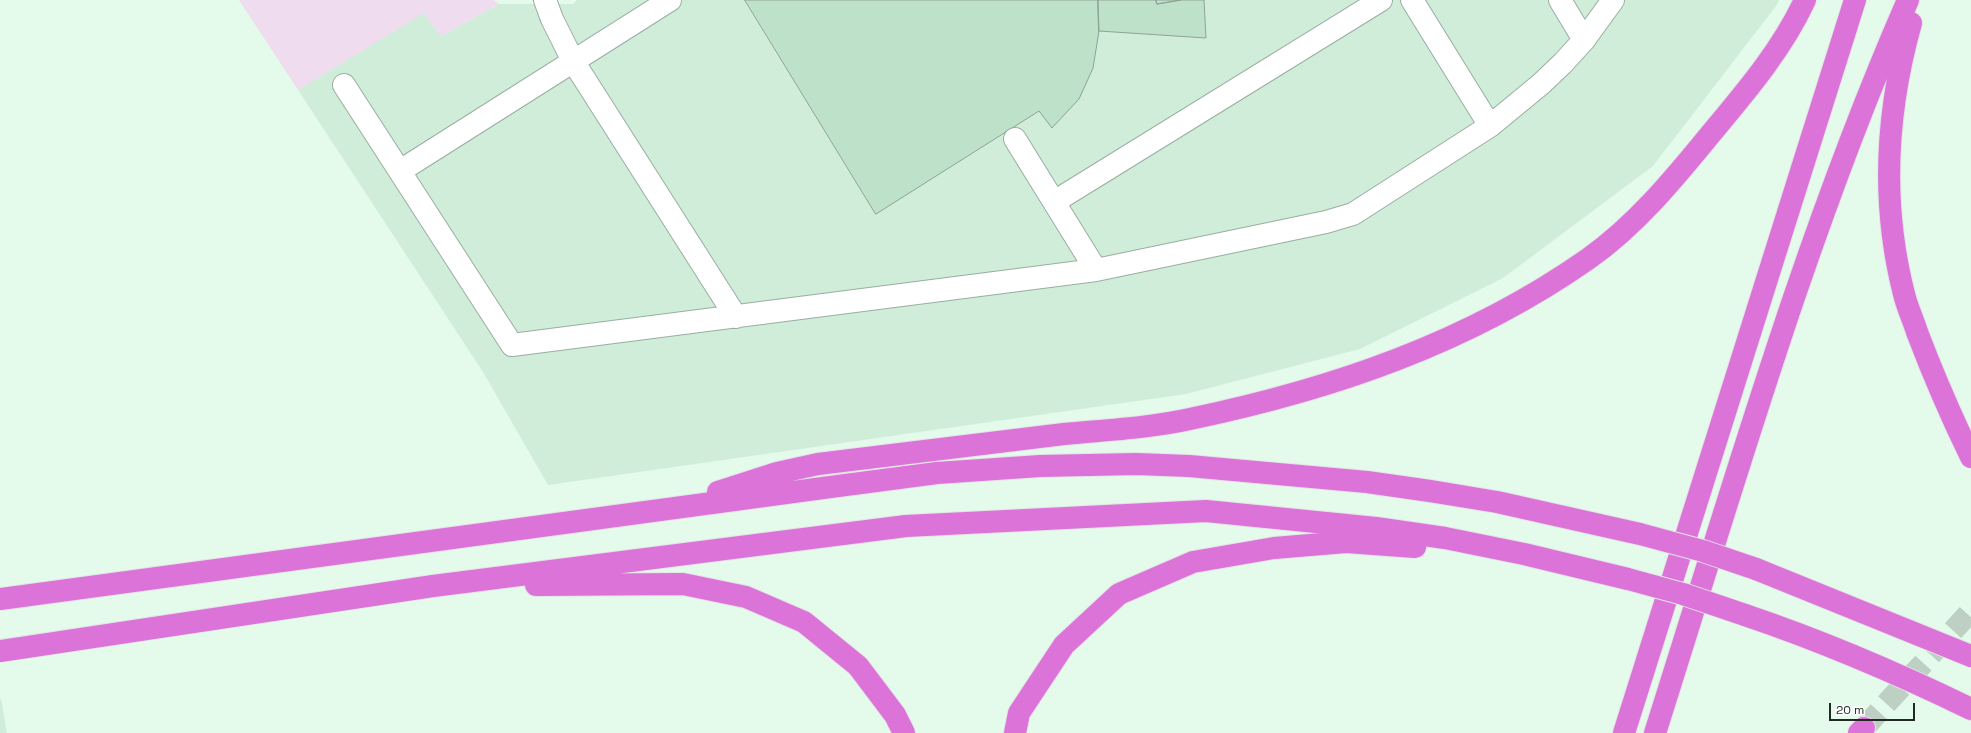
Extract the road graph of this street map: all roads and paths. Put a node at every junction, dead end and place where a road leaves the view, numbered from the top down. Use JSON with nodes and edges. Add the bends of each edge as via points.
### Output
{"nodes":[{"id":1,"x":545,"y":0,"type":"edge"},
{"id":2,"x":670,"y":0,"type":"edge"},
{"id":3,"x":1381,"y":0,"type":"edge"},
{"id":4,"x":1412,"y":0,"type":"edge"},
{"id":5,"x":1560,"y":0,"type":"edge"},
{"id":6,"x":1613,"y":0,"type":"edge"},
{"id":7,"x":1805,"y":0,"type":"edge"},
{"id":8,"x":1855,"y":0,"type":"edge"},
{"id":9,"x":1908,"y":0,"type":"edge"},
{"id":10,"x":1917,"y":0,"type":"edge"},
{"id":11,"x":1584,"y":40,"type":"junction"},
{"id":12,"x":573,"y":61,"type":"junction"},
{"id":13,"x":344,"y":85,"type":"dead end"},
{"id":14,"x":1490,"y":126,"type":"junction"},
{"id":15,"x":1015,"y":139,"type":"dead end"},
{"id":16,"x":400,"y":171,"type":"junction"},
{"id":17,"x":1054,"y":202,"type":"junction"},
{"id":18,"x":1096,"y":270,"type":"junction"},
{"id":19,"x":736,"y":317,"type":"junction"},
{"id":20,"x":1971,"y":457,"type":"edge"},
{"id":21,"x":670,"y":509,"type":"junction"},
{"id":22,"x":1524,"y":554,"type":"junction"},
{"id":23,"x":433,"y":586,"type":"junction"},
{"id":24,"x":0,"y":599,"type":"edge"},
{"id":25,"x":1,"y":652,"type":"edge"},
{"id":26,"x":1971,"y":656,"type":"edge"},
{"id":27,"x":1971,"y":709,"type":"edge"},
{"id":28,"x":904,"y":733,"type":"edge"},
{"id":29,"x":1015,"y":733,"type":"edge"},
{"id":30,"x":1624,"y":733,"type":"edge"},
{"id":31,"x":1655,"y":733,"type":"edge"}],
"edges":[{"from":1,"to":12,"type":"lane"},
{"from":2,"to":12,"type":"lane"},
{"from":3,"to":17,"type":"lane"},
{"from":4,"to":14,"type":"lane"},
{"from":5,"to":11,"type":"lane"},
{"from":6,"to":11,"type":"lane"},
{"from":7,"to":21,"type":"highway","via":[[1795,22],[1742,96],[1676,177],[1633,221],[1590,258],[1506,310],[1400,360],[1294,395],[1187,420],[818,464],[777,473]]},
{"from":8,"to":30,"type":"highway"},
{"from":9,"to":31,"type":"highway","via":[[1853,134],[1798,284]]},
{"from":10,"to":20,"type":"highway","via":[[1901,56],[1889,134],[1890,218],[1904,295],[1926,354]]},
{"from":11,"to":14,"type":"lane","via":[[1541,84]]},
{"from":12,"to":16,"type":"lane"},
{"from":12,"to":19,"type":"lane"},
{"from":13,"to":16,"type":"lane"},
{"from":14,"to":18,"type":"lane","via":[[1353,214],[1326,222]]},
{"from":15,"to":17,"type":"lane"},
{"from":16,"to":19,"type":"lane","via":[[512,345]]},
{"from":17,"to":18,"type":"lane"},
{"from":18,"to":19,"type":"lane"},
{"from":21,"to":24,"type":"highway"},
{"from":21,"to":26,"type":"highway","bridge":true,"via":[[937,473],[1040,466],[1189,466],[1399,486],[1497,502],[1703,551],[1756,569]]},
{"from":22,"to":23,"type":"highway","via":[[1376,528],[1206,512],[906,526]]},
{"from":22,"to":27,"type":"highway","bridge":true,"via":[[1683,594],[1745,615],[1836,648]]},
{"from":22,"to":29,"type":"highway","via":[[1346,542],[1274,548],[1193,562],[1119,594],[1064,645],[1020,714]]},
{"from":23,"to":25,"type":"highway"},
{"from":23,"to":28,"type":"highway","via":[[684,584],[746,597],[804,622],[858,666],[895,715]]}]}
